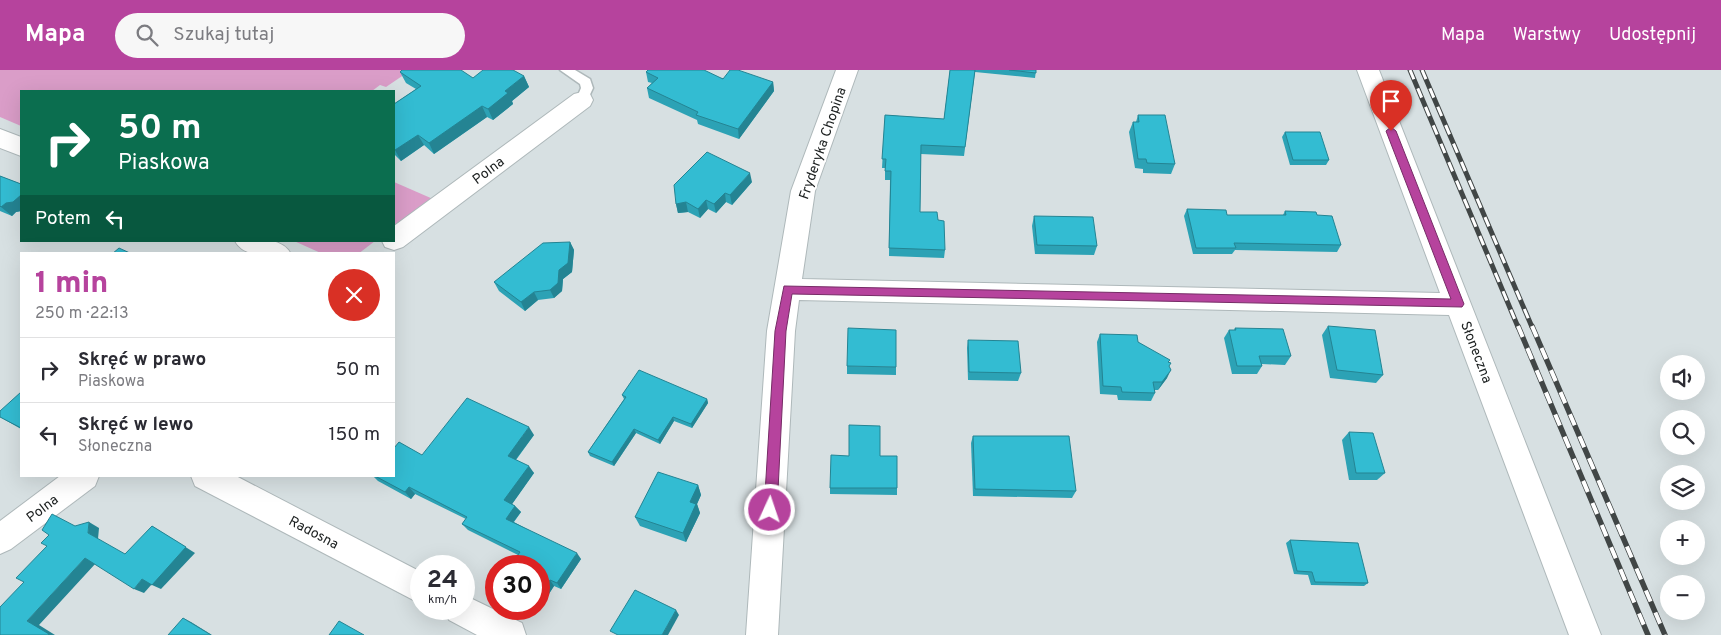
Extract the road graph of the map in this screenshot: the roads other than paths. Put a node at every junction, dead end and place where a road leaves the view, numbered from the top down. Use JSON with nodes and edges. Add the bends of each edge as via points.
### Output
{"nodes":[{"id":1,"x":566,"y":70,"type":"edge"},
{"id":2,"x":847,"y":70,"type":"edge"},
{"id":3,"x":1368,"y":70,"type":"edge"},
{"id":4,"x":582,"y":100,"type":"joint"},
{"id":5,"x":395,"y":239,"type":"edge"},
{"id":6,"x":250,"y":242,"type":"edge"},
{"id":7,"x":390,"y":242,"type":"edge"},
{"id":8,"x":273,"y":252,"type":"edge"},
{"id":9,"x":377,"y":252,"type":"edge"},
{"id":10,"x":788,"y":289,"type":"junction"},
{"id":11,"x":1458,"y":304,"type":"junction"},
{"id":12,"x":83,"y":477,"type":"edge"},
{"id":13,"x":208,"y":477,"type":"edge"},
{"id":14,"x":0,"y":539,"type":"edge"},
{"id":15,"x":410,"y":583,"type":"edge"},
{"id":16,"x":475,"y":617,"type":"edge"},
{"id":17,"x":510,"y":635,"type":"edge"},
{"id":18,"x":762,"y":635,"type":"edge"},
{"id":19,"x":1585,"y":635,"type":"edge"}],
"edges":[{"from":1,"to":4,"type":"lane","via":[[586,82]]},
{"from":2,"to":10,"type":"street","name":"Fryderyka Chopina","via":[[803,191]]},
{"from":3,"to":11,"type":"street","name":"Słoneczna"},
{"from":4,"to":5,"type":"street","name":"Polna"},
{"from":6,"to":8,"type":"street"},
{"from":7,"to":9,"type":"street","name":"Polna"},
{"from":10,"to":11,"type":"street"},
{"from":10,"to":18,"type":"street","name":"Fryderyka Chopina","via":[[781,331]]},
{"from":11,"to":19,"type":"street","name":"Słoneczna"},
{"from":12,"to":14,"type":"street","name":"Polna"},
{"from":13,"to":15,"type":"street","name":"Radosna"},
{"from":16,"to":17,"type":"street"}]}
